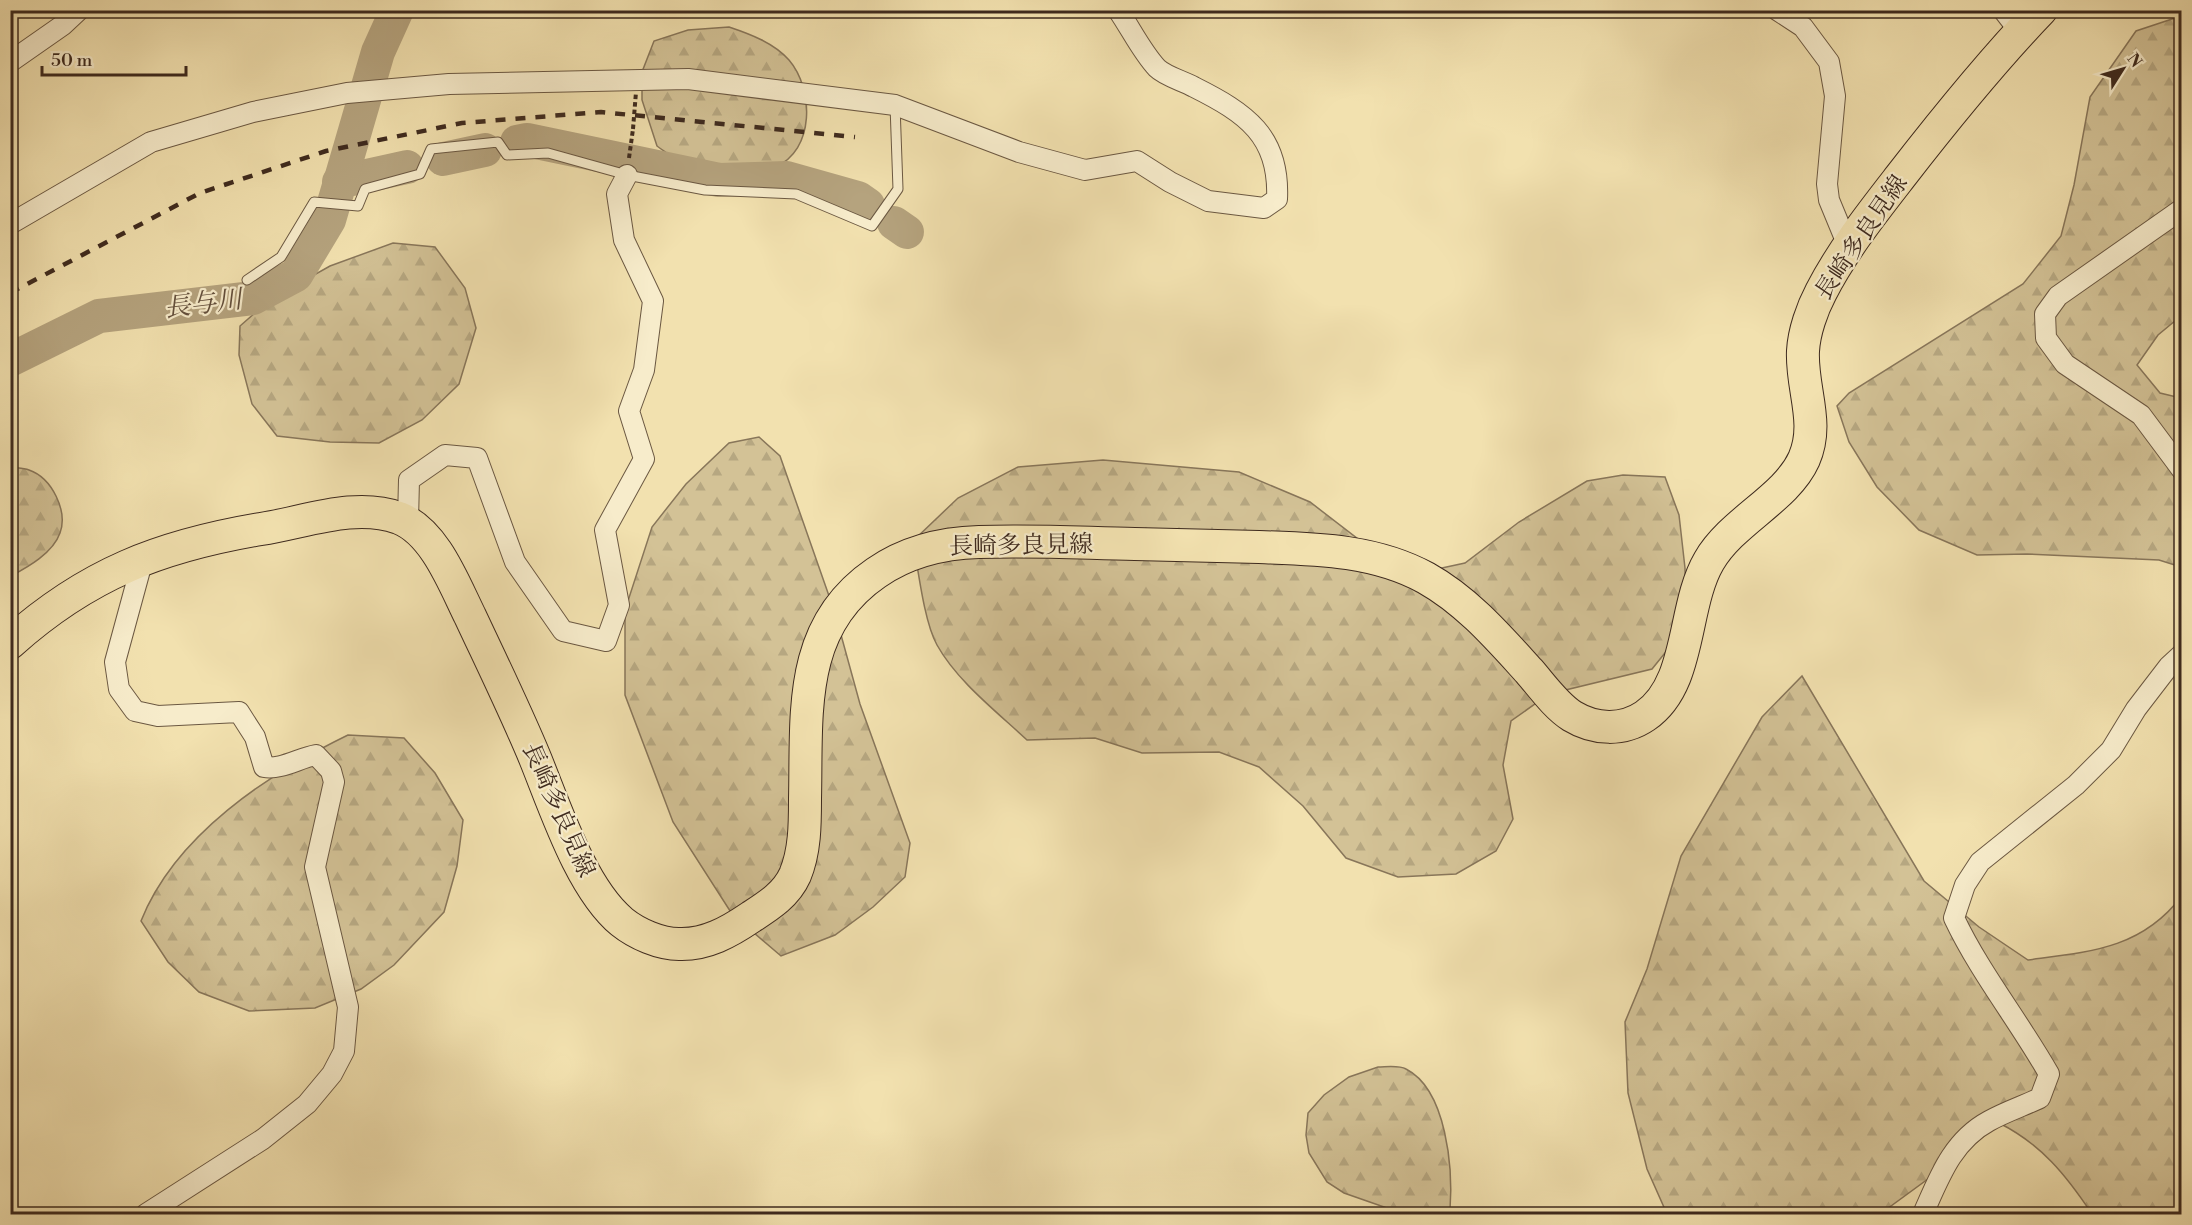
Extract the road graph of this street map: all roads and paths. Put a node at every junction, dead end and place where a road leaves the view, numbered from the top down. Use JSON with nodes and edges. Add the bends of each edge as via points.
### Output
{"nodes":[{"id":1,"x":79,"y":10,"type":"edge"},
{"id":2,"x":1118,"y":10,"type":"edge"},
{"id":3,"x":1777,"y":10,"type":"edge"},
{"id":4,"x":2021,"y":18,"type":"edge"},
{"id":5,"x":10,"y":62,"type":"edge"},
{"id":6,"x":636,"y":92,"type":"dead end"},
{"id":7,"x":895,"y":105,"type":"junction"},
{"id":8,"x":631,"y":144,"type":"dead end"},
{"id":9,"x":627,"y":175,"type":"junction"},
{"id":10,"x":2181,"y":209,"type":"edge"},
{"id":11,"x":10,"y":224,"type":"edge"},
{"id":12,"x":1848,"y":246,"type":"junction"},
{"id":13,"x":247,"y":280,"type":"dead end"},
{"id":14,"x":2181,"y":470,"type":"edge"},
{"id":15,"x":408,"y":521,"type":"junction"},
{"id":16,"x":143,"y":559,"type":"junction"},
{"id":17,"x":10,"y":643,"type":"edge"},
{"id":18,"x":2181,"y":654,"type":"edge"},
{"id":19,"x":146,"y":1215,"type":"edge"},
{"id":20,"x":1923,"y":1215,"type":"edge"}],
"edges":[{"from":1,"to":5,"type":"street","via":[[63,26]]},
{"from":2,"to":7,"type":"street","via":[[1158,69],[1217,99],[1257,129],[1272,151],[1278,177],[1277,199],[1264,208],[1208,201],[1137,162],[1085,170],[1019,152]]},
{"from":3,"to":12,"type":"street","via":[[1803,27],[1829,62],[1835,96],[1827,184],[1829,200]]},
{"from":4,"to":12,"type":"main road","name":"長崎多良見線"},
{"from":6,"to":8,"type":"path","bridge":true},
{"from":7,"to":9,"type":"lane","via":[[898,189],[872,226],[796,194],[705,190]]},
{"from":7,"to":11,"type":"street","via":[[688,79],[417,86],[348,93],[253,112],[151,142]]},
{"from":9,"to":13,"type":"lane","via":[[548,153],[507,155],[498,142],[431,149],[420,174],[365,189],[358,206],[314,202],[281,257]]},
{"from":9,"to":15,"type":"street","via":[[617,194],[624,240],[653,301],[644,370],[629,411],[644,459],[605,530],[620,605],[606,641],[563,631],[515,562],[477,458],[445,455],[409,480]]},
{"from":10,"to":14,"type":"street","via":[[2058,296],[2044,314],[2046,338],[2065,364],[2141,415]]},
{"from":12,"to":15,"type":"main road","name":"長崎多良見線","via":[[1815,305],[1803,350],[1812,427],[1805,458],[1790,480],[1731,532],[1709,560],[1695,594],[1674,680],[1658,705],[1638,722],[1604,729],[1569,715],[1479,616],[1429,579],[1378,557],[1312,549],[972,541],[925,549],[891,563],[861,583],[838,607],[819,643],[807,688],[804,840],[794,880],[778,899],[713,939],[677,945],[647,937],[620,920],[595,889],[563,830],[534,756],[443,560]]},
{"from":15,"to":16,"type":"main road","via":[[363,510],[235,534]]},
{"from":16,"to":17,"type":"main road","via":[[85,585]]},
{"from":16,"to":19,"type":"street","via":[[115,663],[119,689],[135,711],[158,716],[239,712],[255,736],[264,767],[275,769],[316,755],[331,771],[334,782],[315,867],[348,1007],[344,1051],[332,1074],[307,1104],[263,1139]]},
{"from":18,"to":20,"type":"street","via":[[2136,709],[2111,750],[2076,785],[1980,862],[1965,885],[1954,918],[2049,1074],[2040,1098],[1989,1121],[1960,1143],[1944,1166]]}]}
